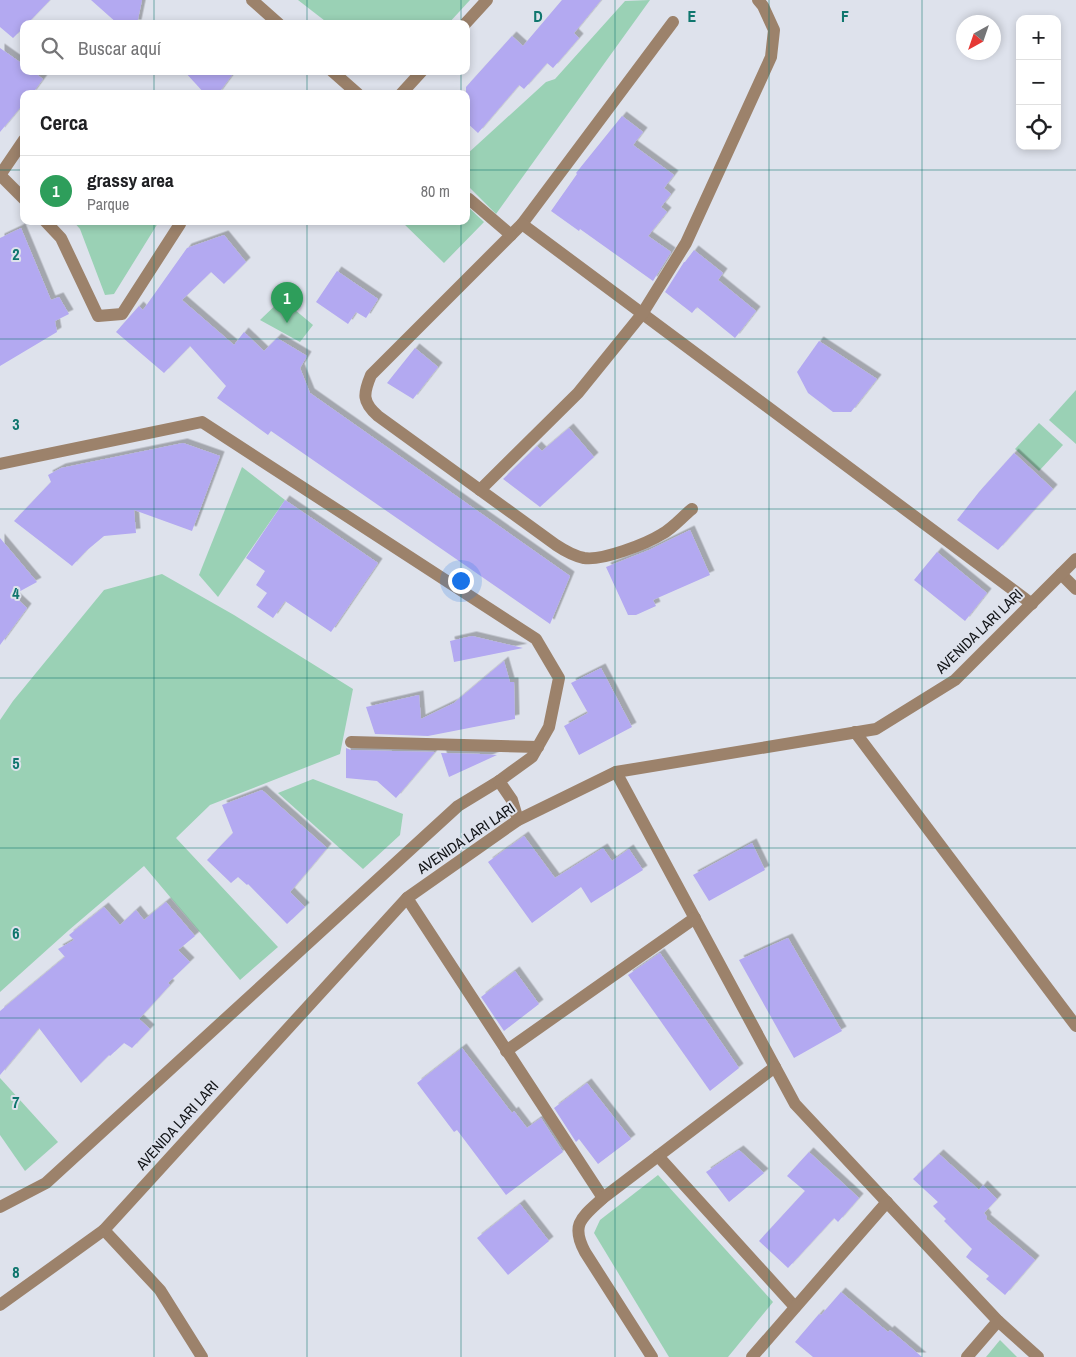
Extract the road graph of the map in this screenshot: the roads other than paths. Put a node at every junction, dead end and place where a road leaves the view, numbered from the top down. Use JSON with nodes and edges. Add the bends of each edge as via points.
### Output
{"nodes":[{"id":1,"x":252,"y":0,"type":"edge"},
{"id":2,"x":487,"y":0,"type":"edge"},
{"id":3,"x":758,"y":0,"type":"edge"},
{"id":4,"x":274,"y":20,"type":"edge"},
{"id":5,"x":469,"y":20,"type":"edge"},
{"id":6,"x":674,"y":22,"type":"dead end"},
{"id":7,"x":337,"y":75,"type":"edge"},
{"id":8,"x":418,"y":75,"type":"edge"},
{"id":9,"x":353,"y":90,"type":"edge"},
{"id":10,"x":405,"y":90,"type":"edge"},
{"id":11,"x":20,"y":146,"type":"edge"},
{"id":12,"x":0,"y":175,"type":"edge"},
{"id":13,"x":20,"y":195,"type":"edge"},
{"id":14,"x":470,"y":199,"type":"edge"},
{"id":15,"x":522,"y":224,"type":"junction"},
{"id":16,"x":49,"y":225,"type":"edge"},
{"id":17,"x":179,"y":225,"type":"edge"},
{"id":18,"x":511,"y":235,"type":"junction"},
{"id":19,"x":642,"y":314,"type":"junction"},
{"id":20,"x":0,"y":464,"type":"edge"},
{"id":21,"x":480,"y":490,"type":"junction"},
{"id":22,"x":692,"y":509,"type":"dead end"},
{"id":23,"x":1076,"y":559,"type":"edge"},
{"id":24,"x":1061,"y":574,"type":"junction"},
{"id":25,"x":1076,"y":589,"type":"edge"},
{"id":26,"x":1032,"y":604,"type":"junction"},
{"id":27,"x":855,"y":732,"type":"junction"},
{"id":28,"x":352,"y":742,"type":"dead end"},
{"id":29,"x":538,"y":747,"type":"junction"},
{"id":30,"x":616,"y":772,"type":"junction"},
{"id":31,"x":500,"y":781,"type":"junction"},
{"id":32,"x":518,"y":820,"type":"junction"},
{"id":33,"x":407,"y":898,"type":"junction"},
{"id":34,"x":695,"y":918,"type":"junction"},
{"id":35,"x":1076,"y":1026,"type":"edge"},
{"id":36,"x":506,"y":1051,"type":"junction"},
{"id":37,"x":775,"y":1067,"type":"junction"},
{"id":38,"x":658,"y":1156,"type":"junction"},
{"id":39,"x":603,"y":1198,"type":"junction"},
{"id":40,"x":887,"y":1202,"type":"junction"},
{"id":41,"x":0,"y":1207,"type":"edge"},
{"id":42,"x":104,"y":1230,"type":"junction"},
{"id":43,"x":0,"y":1305,"type":"edge"},
{"id":44,"x":795,"y":1307,"type":"junction"},
{"id":45,"x":998,"y":1321,"type":"junction"},
{"id":46,"x":202,"y":1357,"type":"edge"},
{"id":47,"x":652,"y":1357,"type":"edge"},
{"id":48,"x":752,"y":1357,"type":"edge"},
{"id":49,"x":967,"y":1357,"type":"edge"},
{"id":50,"x":1038,"y":1357,"type":"edge"}],
"edges":[{"from":1,"to":4,"type":"street"},
{"from":2,"to":5,"type":"street"},
{"from":3,"to":19,"type":"street","via":[[774,30],[771,57],[686,243]]},
{"from":6,"to":15,"type":"street"},
{"from":7,"to":9,"type":"street"},
{"from":8,"to":10,"type":"street"},
{"from":11,"to":12,"type":"street"},
{"from":12,"to":13,"type":"street"},
{"from":14,"to":18,"type":"street"},
{"from":15,"to":18,"type":"street"},
{"from":15,"to":19,"type":"street"},
{"from":16,"to":17,"type":"street","via":[[61,238],[98,316],[122,314]]},
{"from":18,"to":21,"type":"street","via":[[370,375],[366,388],[365,398],[378,416]]},
{"from":19,"to":21,"type":"street","via":[[578,393]]},
{"from":19,"to":26,"type":"street"},
{"from":20,"to":29,"type":"street","via":[[202,422],[536,638],[559,678],[549,727]]},
{"from":21,"to":22,"type":"street","via":[[570,554],[586,558],[617,553],[662,534]]},
{"from":23,"to":24,"type":"street","name":"AVENIDA LARI LARI"},
{"from":24,"to":25,"type":"street"},
{"from":24,"to":26,"type":"street","name":"AVENIDA LARI LARI"},
{"from":26,"to":27,"type":"street","name":"AVENIDA LARI LARI","via":[[955,680],[876,729]]},
{"from":27,"to":30,"type":"street","name":"AVENIDA LARI LARI"},
{"from":27,"to":35,"type":"street"},
{"from":28,"to":29,"type":"street"},
{"from":29,"to":31,"type":"street","via":[[532,757]]},
{"from":30,"to":32,"type":"street","name":"AVENIDA LARI LARI"},
{"from":30,"to":34,"type":"street"},
{"from":31,"to":32,"type":"street","via":[[512,800]]},
{"from":31,"to":41,"type":"street","via":[[458,806],[46,1183]]},
{"from":32,"to":33,"type":"street","name":"AVENIDA LARI LARI"},
{"from":33,"to":36,"type":"street"},
{"from":33,"to":42,"type":"street","name":"AVENIDA LARI LARI"},
{"from":34,"to":36,"type":"street"},
{"from":34,"to":37,"type":"street"},
{"from":36,"to":39,"type":"street"},
{"from":37,"to":38,"type":"street"},
{"from":37,"to":40,"type":"street","via":[[795,1104]]},
{"from":38,"to":39,"type":"street"},
{"from":38,"to":44,"type":"street"},
{"from":39,"to":47,"type":"street","via":[[580,1222],[579,1241]]},
{"from":40,"to":44,"type":"street"},
{"from":40,"to":45,"type":"street"},
{"from":42,"to":43,"type":"street","name":"AVENIDA LARI LARI"},
{"from":42,"to":46,"type":"street","via":[[160,1290]]},
{"from":44,"to":48,"type":"street"},
{"from":45,"to":49,"type":"street"},
{"from":45,"to":50,"type":"street"}]}
